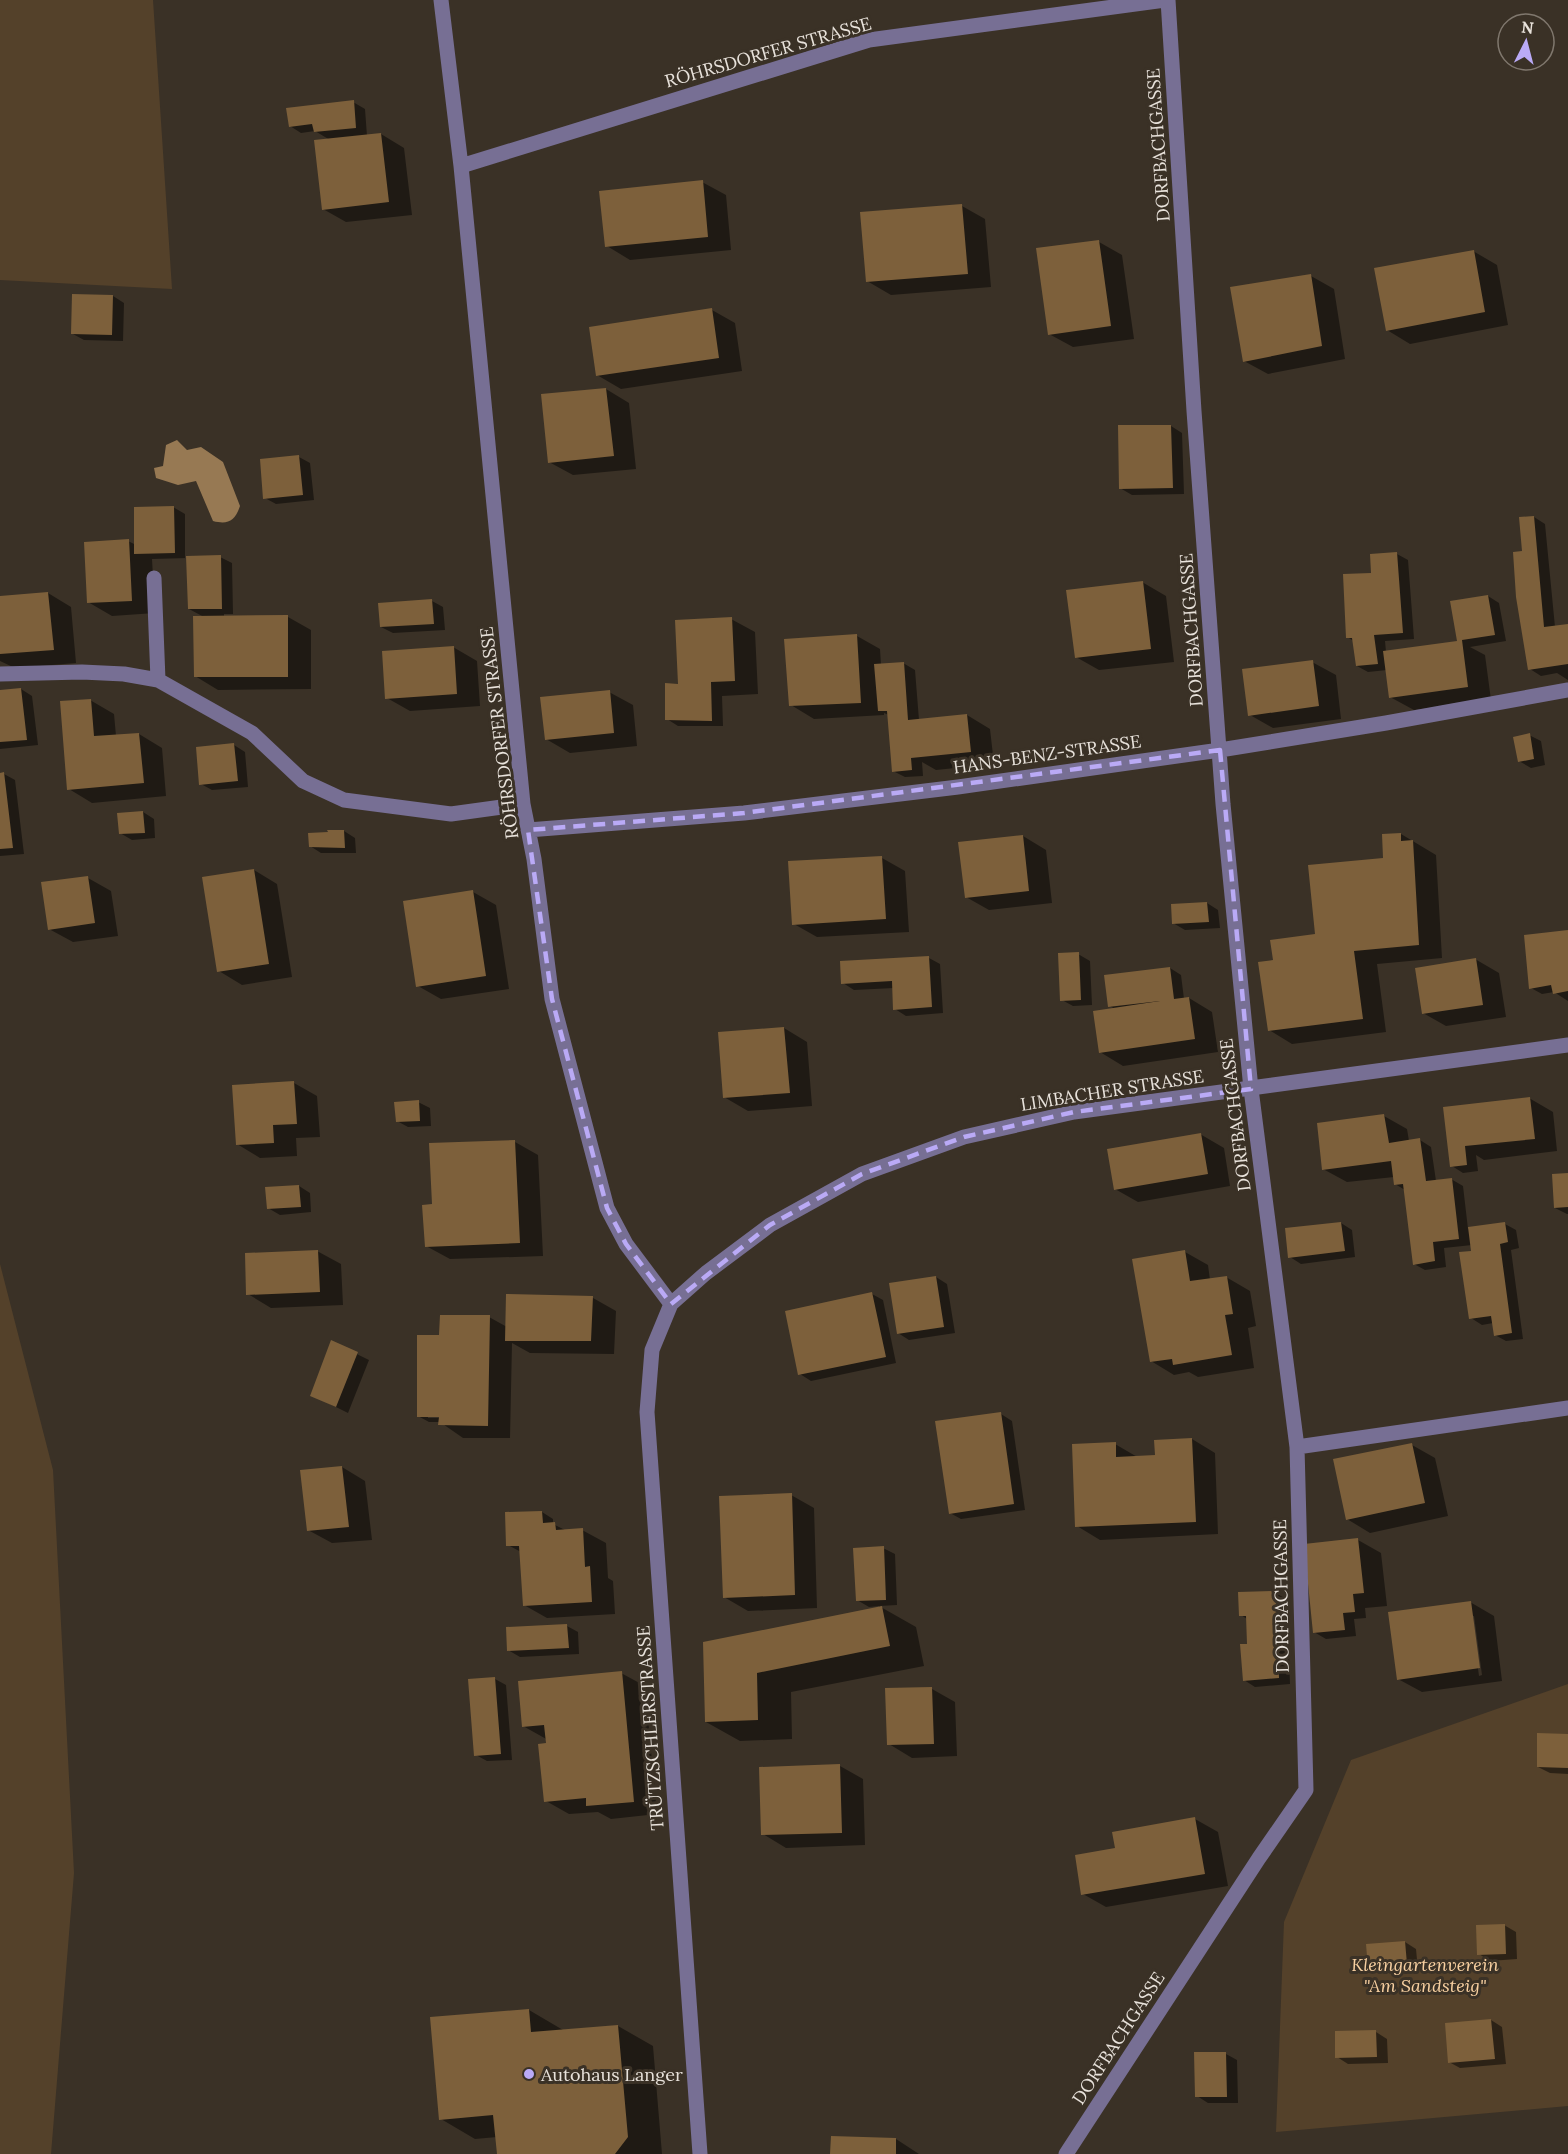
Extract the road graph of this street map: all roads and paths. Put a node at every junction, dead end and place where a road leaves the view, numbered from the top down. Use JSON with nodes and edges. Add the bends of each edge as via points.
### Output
{"nodes":[{"id":1,"x":441,"y":0,"type":"edge"},
{"id":2,"x":1167,"y":0,"type":"edge"},
{"id":3,"x":461,"y":166,"type":"junction"},
{"id":4,"x":154,"y":578,"type":"dead end"},
{"id":5,"x":0,"y":674,"type":"edge"},
{"id":6,"x":158,"y":680,"type":"junction"},
{"id":7,"x":1568,"y":690,"type":"edge"},
{"id":8,"x":1220,"y":750,"type":"junction"},
{"id":9,"x":523,"y":804,"type":"junction"},
{"id":10,"x":528,"y":830,"type":"junction"},
{"id":11,"x":1568,"y":1046,"type":"edge"},
{"id":12,"x":1251,"y":1089,"type":"junction"},
{"id":13,"x":672,"y":1304,"type":"junction"},
{"id":14,"x":1568,"y":1408,"type":"edge"},
{"id":15,"x":1297,"y":1447,"type":"junction"},
{"id":16,"x":700,"y":2154,"type":"edge"},
{"id":17,"x":1066,"y":2154,"type":"edge"}],
"edges":[{"from":1,"to":3,"type":"street","name":"RÖHRSDORFER STRASSE"},
{"from":2,"to":3,"type":"street","name":"RÖHRSDORFER STRASSE","via":[[869,40]]},
{"from":2,"to":8,"type":"street","name":"DORFBACHGASSE"},
{"from":3,"to":9,"type":"street","name":"RÖHRSDORFER STRASSE"},
{"from":4,"to":6,"type":"street"},
{"from":5,"to":6,"type":"street","via":[[82,672]]},
{"from":6,"to":9,"type":"street","via":[[252,733],[303,781],[344,800],[451,814]]},
{"from":7,"to":8,"type":"street","name":"HANS-BENZ-STRASSE"},
{"from":8,"to":10,"type":"street","name":"HANS-BENZ-STRASSE","via":[[744,813]]},
{"from":8,"to":12,"type":"street","name":"DORFBACHGASSE"},
{"from":9,"to":10,"type":"street","name":"RÖHRSDORFER STRASSE"},
{"from":10,"to":13,"type":"street","name":"RÖHRSDORFER STRASSE","via":[[552,999],[607,1208],[626,1244]]},
{"from":11,"to":12,"type":"street","name":"LIMBACHER STRASSE"},
{"from":12,"to":13,"type":"street","name":"LIMBACHER STRASSE","via":[[1063,1115],[964,1137],[862,1174],[770,1225]]},
{"from":12,"to":15,"type":"street","name":"DORFBACHGASSE"},
{"from":13,"to":16,"type":"street","name":"TRÜTZSCHLERSTRASSE","via":[[652,1350],[647,1412]]},
{"from":14,"to":15,"type":"street"},
{"from":15,"to":17,"type":"street","name":"DORFBACHGASSE","via":[[1306,1790]]}]}
